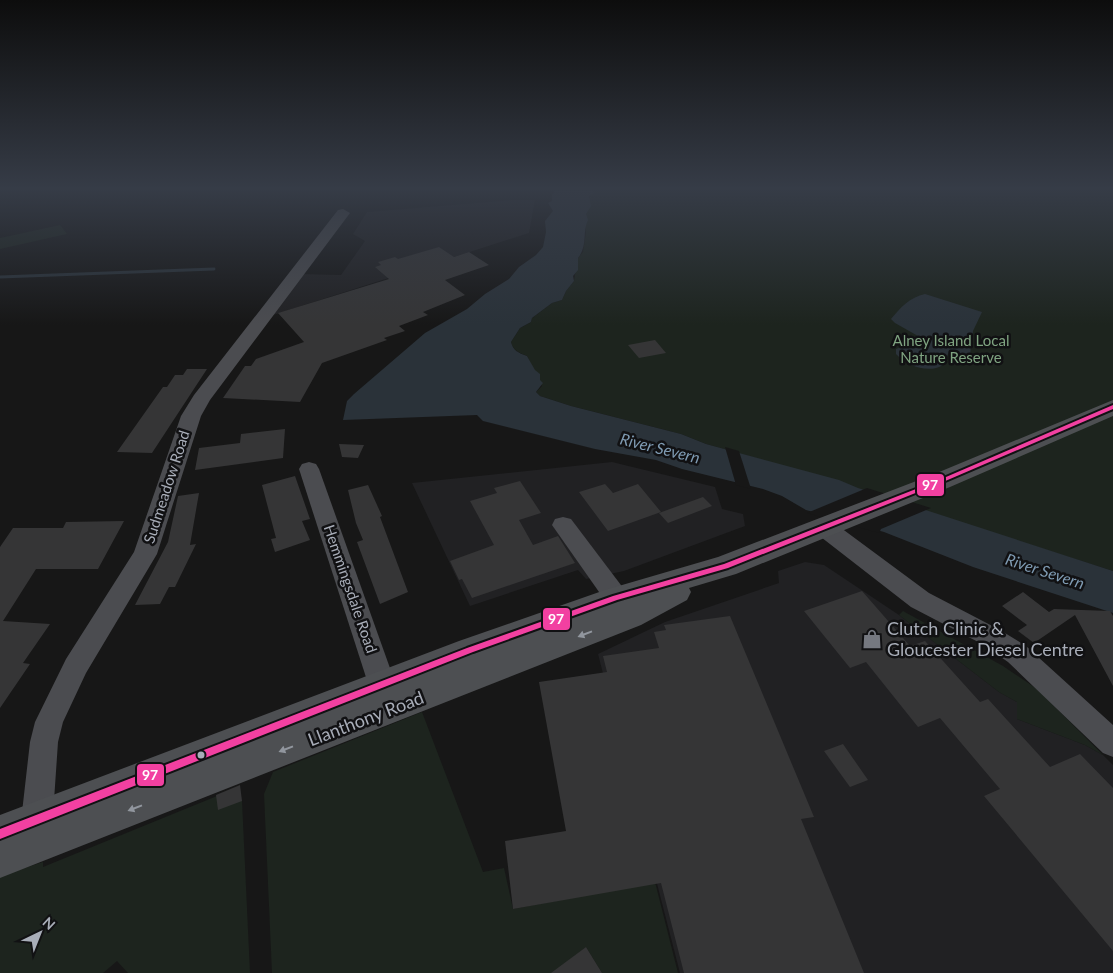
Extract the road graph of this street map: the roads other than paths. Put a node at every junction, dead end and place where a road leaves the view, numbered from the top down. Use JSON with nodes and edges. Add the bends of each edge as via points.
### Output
{"nodes":[{"id":1,"x":327,"y":234,"type":"edge"},
{"id":2,"x":1113,"y":408,"type":"edge"},
{"id":3,"x":309,"y":469,"type":"dead end"},
{"id":4,"x":564,"y":525,"type":"dead end"},
{"id":5,"x":826,"y":527,"type":"junction"},
{"id":6,"x":623,"y":607,"type":"junction"},
{"id":7,"x":386,"y":696,"type":"junction"},
{"id":8,"x":1110,"y":736,"type":"edge"},
{"id":9,"x":24,"y":833,"type":"edge"},
{"id":10,"x":0,"y":858,"type":"edge"}],
"edges":[{"from":1,"to":9,"type":"street","name":"Sudmeadow Road","via":[[191,416],[145,554],[75,667],[49,722]]},
{"from":2,"to":5,"type":"main road","name":"Llanthony Road"},
{"from":3,"to":7,"type":"street","name":"Hemmingsdale Road"},
{"from":4,"to":6,"type":"street"},
{"from":5,"to":6,"type":"main road","name":"Llanthony Road"},
{"from":5,"to":8,"type":"street","via":[[920,600],[1017,654]]},
{"from":6,"to":7,"type":"main road","name":"Llanthony Road"},
{"from":7,"to":9,"type":"main road","name":"Llanthony Road"},
{"from":9,"to":10,"type":"main road","name":"Llanthony Road"}]}
